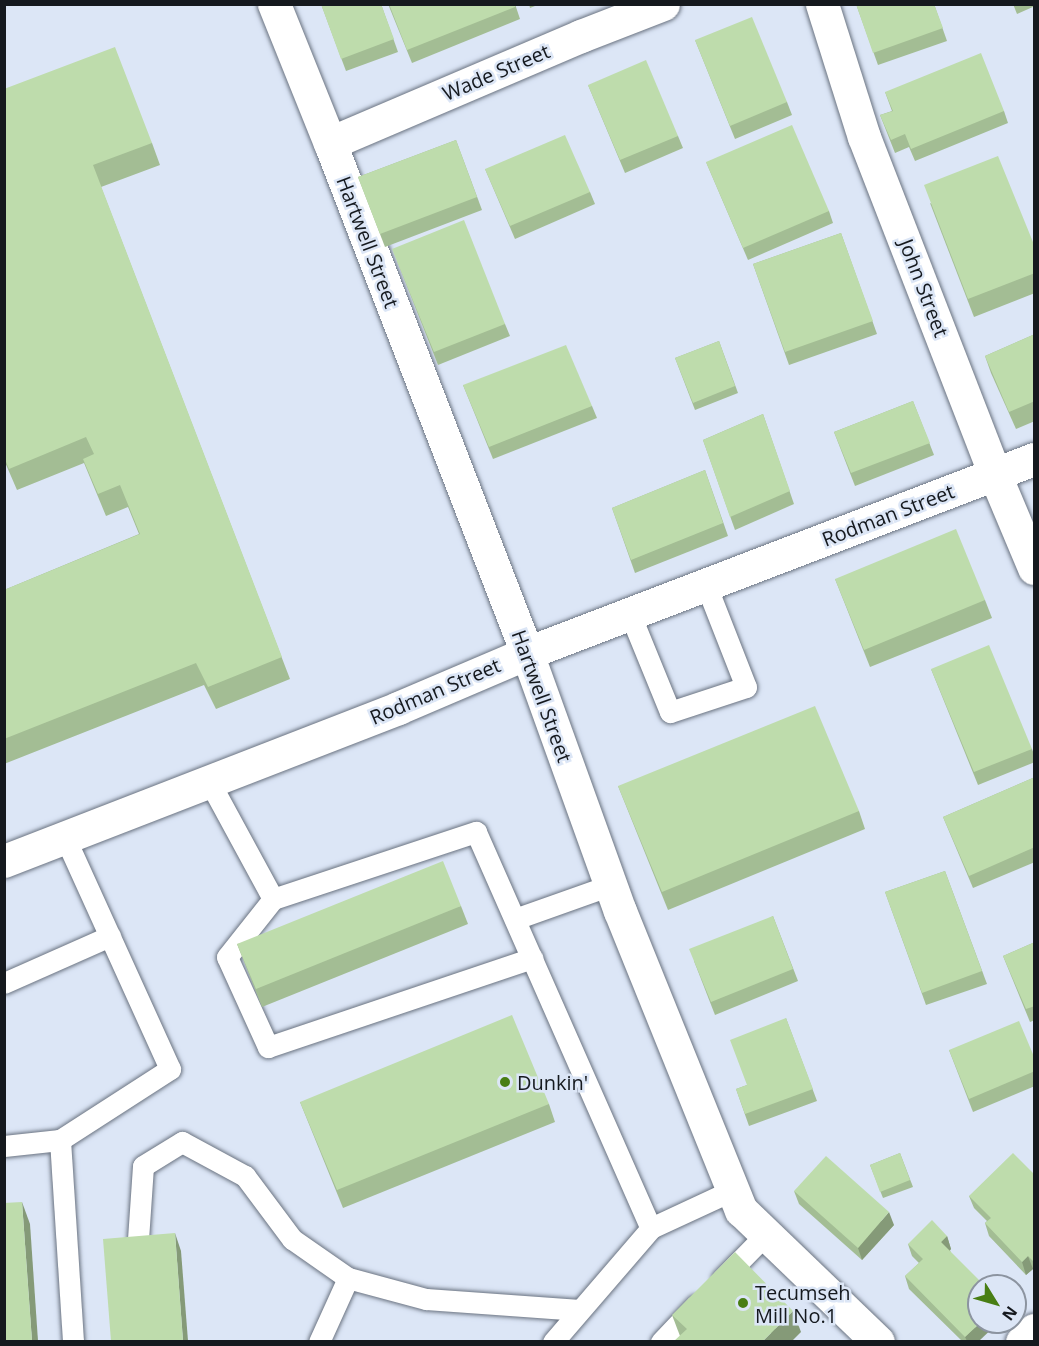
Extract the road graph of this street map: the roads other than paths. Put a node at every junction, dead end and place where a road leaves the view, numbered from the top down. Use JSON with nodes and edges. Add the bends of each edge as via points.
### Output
{"nodes":[{"id":1,"x":274,"y":4,"type":"edge"},
{"id":2,"x":663,"y":4,"type":"edge"},
{"id":3,"x":822,"y":4,"type":"edge"},
{"id":4,"x":330,"y":143,"type":"junction"},
{"id":5,"x":1035,"y":459,"type":"edge"},
{"id":6,"x":995,"y":475,"type":"junction"},
{"id":7,"x":1035,"y":568,"type":"edge"},
{"id":8,"x":706,"y":585,"type":"junction"},
{"id":9,"x":630,"y":614,"type":"junction"},
{"id":10,"x":527,"y":653,"type":"junction"},
{"id":11,"x":209,"y":781,"type":"junction"},
{"id":12,"x":65,"y":837,"type":"junction"},
{"id":13,"x":4,"y":861,"type":"edge"},
{"id":14,"x":611,"y":885,"type":"junction"},
{"id":15,"x":273,"y":899,"type":"junction"},
{"id":16,"x":515,"y":919,"type":"junction"},
{"id":17,"x":110,"y":936,"type":"junction"},
{"id":18,"x":532,"y":958,"type":"junction"},
{"id":19,"x":4,"y":983,"type":"edge"},
{"id":20,"x":60,"y":1140,"type":"junction"},
{"id":21,"x":4,"y":1146,"type":"edge"},
{"id":22,"x":733,"y":1190,"type":"junction"},
{"id":23,"x":651,"y":1228,"type":"junction"},
{"id":24,"x":766,"y":1234,"type":"junction"},
{"id":25,"x":137,"y":1254,"type":"edge"},
{"id":26,"x":348,"y":1278,"type":"junction"},
{"id":27,"x":580,"y":1310,"type":"junction"},
{"id":28,"x":1035,"y":1330,"type":"edge"},
{"id":29,"x":72,"y":1341,"type":"edge"},
{"id":30,"x":319,"y":1341,"type":"edge"},
{"id":31,"x":553,"y":1341,"type":"edge"},
{"id":32,"x":660,"y":1341,"type":"edge"},
{"id":33,"x":878,"y":1341,"type":"edge"},
{"id":34,"x":1022,"y":1341,"type":"edge"}],
"edges":[{"from":1,"to":4,"type":"main road","name":"Hartwell Street"},
{"from":2,"to":4,"type":"main road","name":"Wade Street"},
{"from":3,"to":6,"type":"main road","name":"John Street","via":[[864,137]]},
{"from":4,"to":10,"type":"main road","name":"Hartwell Street"},
{"from":5,"to":6,"type":"main road","name":"Rodman Street"},
{"from":6,"to":7,"type":"main road","name":"John Street"},
{"from":6,"to":8,"type":"main road","name":"Rodman Street"},
{"from":8,"to":9,"type":"main road","name":"Rodman Street"},
{"from":8,"to":9,"type":"lane","via":[[746,687],[670,712]]},
{"from":9,"to":10,"type":"main road","name":"Rodman Street"},
{"from":10,"to":11,"type":"main road","name":"Rodman Street"},
{"from":10,"to":14,"type":"main road","name":"Hartwell Street"},
{"from":11,"to":12,"type":"main road","name":"Rodman Street"},
{"from":11,"to":15,"type":"lane"},
{"from":12,"to":13,"type":"main road","name":"Rodman Street"},
{"from":12,"to":17,"type":"lane"},
{"from":14,"to":16,"type":"lane"},
{"from":14,"to":22,"type":"main road","name":"Hartwell Street"},
{"from":15,"to":16,"type":"lane","via":[[476,832]]},
{"from":15,"to":18,"type":"lane","via":[[227,957],[268,1047]]},
{"from":16,"to":18,"type":"lane"},
{"from":17,"to":19,"type":"lane"},
{"from":17,"to":20,"type":"lane","via":[[170,1069]]},
{"from":18,"to":23,"type":"lane"},
{"from":20,"to":21,"type":"lane"},
{"from":20,"to":29,"type":"lane"},
{"from":22,"to":23,"type":"lane"},
{"from":22,"to":24,"type":"main road","name":"Hartwell Street","via":[[741,1210]]},
{"from":23,"to":27,"type":"lane"},
{"from":24,"to":32,"type":"lane"},
{"from":24,"to":33,"type":"main road","name":"Hartwell Street"},
{"from":25,"to":26,"type":"lane","via":[[143,1166],[182,1142],[245,1176],[292,1239]]},
{"from":26,"to":27,"type":"lane","via":[[426,1299]]},
{"from":26,"to":30,"type":"lane"},
{"from":27,"to":31,"type":"lane"},
{"from":28,"to":34,"type":"main road"}]}
